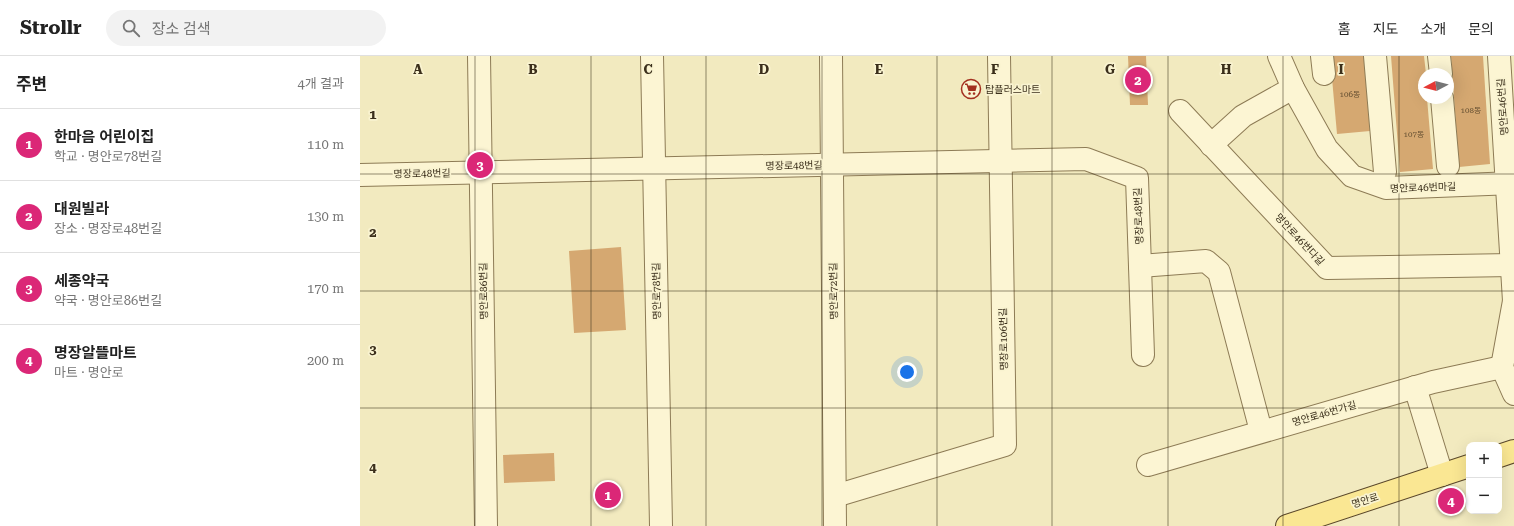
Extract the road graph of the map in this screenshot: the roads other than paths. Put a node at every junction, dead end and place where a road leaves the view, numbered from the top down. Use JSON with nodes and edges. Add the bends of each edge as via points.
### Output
{"nodes":[{"id":1,"x":479,"y":56,"type":"edge"},
{"id":2,"x":652,"y":56,"type":"edge"},
{"id":3,"x":831,"y":56,"type":"edge"},
{"id":4,"x":999,"y":56,"type":"edge"},
{"id":5,"x":1279,"y":56,"type":"edge"},
{"id":6,"x":1376,"y":56,"type":"edge"},
{"id":7,"x":1439,"y":56,"type":"edge"},
{"id":8,"x":1499,"y":56,"type":"edge"},
{"id":9,"x":1440,"y":68,"type":"edge"},
{"id":10,"x":1293,"y":88,"type":"junction"},
{"id":11,"x":1443,"y":104,"type":"edge"},
{"id":12,"x":1180,"y":111,"type":"dead end"},
{"id":13,"x":1212,"y":145,"type":"junction"},
{"id":14,"x":1000,"y":161,"type":"junction"},
{"id":15,"x":832,"y":165,"type":"junction"},
{"id":16,"x":1448,"y":166,"type":"dead end"},
{"id":17,"x":654,"y":168,"type":"junction"},
{"id":18,"x":481,"y":172,"type":"junction"},
{"id":19,"x":1385,"y":172,"type":"dead end"},
{"id":20,"x":360,"y":175,"type":"edge"},
{"id":21,"x":1510,"y":183,"type":"edge"},
{"id":22,"x":1512,"y":265,"type":"junction"},
{"id":23,"x":1140,"y":266,"type":"junction"},
{"id":24,"x":1514,"y":301,"type":"edge"},
{"id":25,"x":1143,"y":355,"type":"dead end"},
{"id":26,"x":1502,"y":367,"type":"junction"},
{"id":27,"x":1415,"y":387,"type":"junction"},
{"id":28,"x":1514,"y":394,"type":"edge"},
{"id":29,"x":1261,"y":431,"type":"junction"},
{"id":30,"x":1514,"y":451,"type":"edge"},
{"id":31,"x":1502,"y":455,"type":"edge"},
{"id":32,"x":1148,"y":465,"type":"dead end"},
{"id":33,"x":1466,"y":467,"type":"edge"},
{"id":34,"x":1442,"y":475,"type":"junction"},
{"id":35,"x":835,"y":496,"type":"junction"},
{"id":36,"x":1311,"y":522,"type":"edge"},
{"id":37,"x":486,"y":526,"type":"edge"},
{"id":38,"x":660,"y":526,"type":"edge"},
{"id":39,"x":835,"y":526,"type":"edge"},
{"id":40,"x":1287,"y":526,"type":"edge"}],
"edges":[{"from":1,"to":18,"type":"street","name":"명안로86번길"},
{"from":2,"to":17,"type":"street","name":"명안로78번길"},
{"from":3,"to":15,"type":"street","name":"명안로72번길"},
{"from":4,"to":14,"type":"street","name":"명장로106번길"},
{"from":5,"to":10,"type":"street","name":"명안로46번마길"},
{"from":6,"to":19,"type":"street"},
{"from":7,"to":9,"type":"street"},
{"from":8,"to":21,"type":"street","name":"명안로46번길"},
{"from":10,"to":13,"type":"street","via":[[1243,116]]},
{"from":10,"to":21,"type":"street","name":"명안로46번마길","via":[[1327,149],[1352,176],[1386,188]]},
{"from":11,"to":16,"type":"street"},
{"from":12,"to":13,"type":"street","name":"명안로46번다길"},
{"from":13,"to":22,"type":"street","name":"명안로46번다길","via":[[1328,268]]},
{"from":14,"to":15,"type":"street","name":"명장로48번길"},
{"from":14,"to":23,"type":"street","name":"명장로48번길","via":[[1086,159],[1137,178]]},
{"from":14,"to":35,"type":"street","name":"명장로106번길","via":[[1005,445]]},
{"from":15,"to":17,"type":"street","name":"명장로48번길"},
{"from":15,"to":35,"type":"street","name":"명안로72번길"},
{"from":17,"to":18,"type":"street","name":"명장로48번길"},
{"from":17,"to":38,"type":"street","name":"명안로78번길"},
{"from":18,"to":20,"type":"street","name":"명장로48번길"},
{"from":18,"to":37,"type":"street","name":"명안로86번길"},
{"from":21,"to":22,"type":"street","name":"명안로46번길"},
{"from":22,"to":24,"type":"street","name":"명안로46번길"},
{"from":23,"to":25,"type":"street","name":"명장로48번길"},
{"from":23,"to":29,"type":"street","via":[[1206,262],[1219,272]]},
{"from":24,"to":26,"type":"street","name":"명안로46번길"},
{"from":26,"to":27,"type":"street","name":"명안로46번가길"},
{"from":26,"to":28,"type":"street"},
{"from":27,"to":29,"type":"street","name":"명안로46번가길"},
{"from":27,"to":34,"type":"street"},
{"from":29,"to":32,"type":"street","name":"명안로46번가길"},
{"from":30,"to":31,"type":"main road"},
{"from":33,"to":34,"type":"main road","name":"명안로"},
{"from":34,"to":36,"type":"main road","name":"명안로"},
{"from":35,"to":39,"type":"street","name":"명안로72번길"},
{"from":36,"to":40,"type":"main road","name":"명안로"}]}
